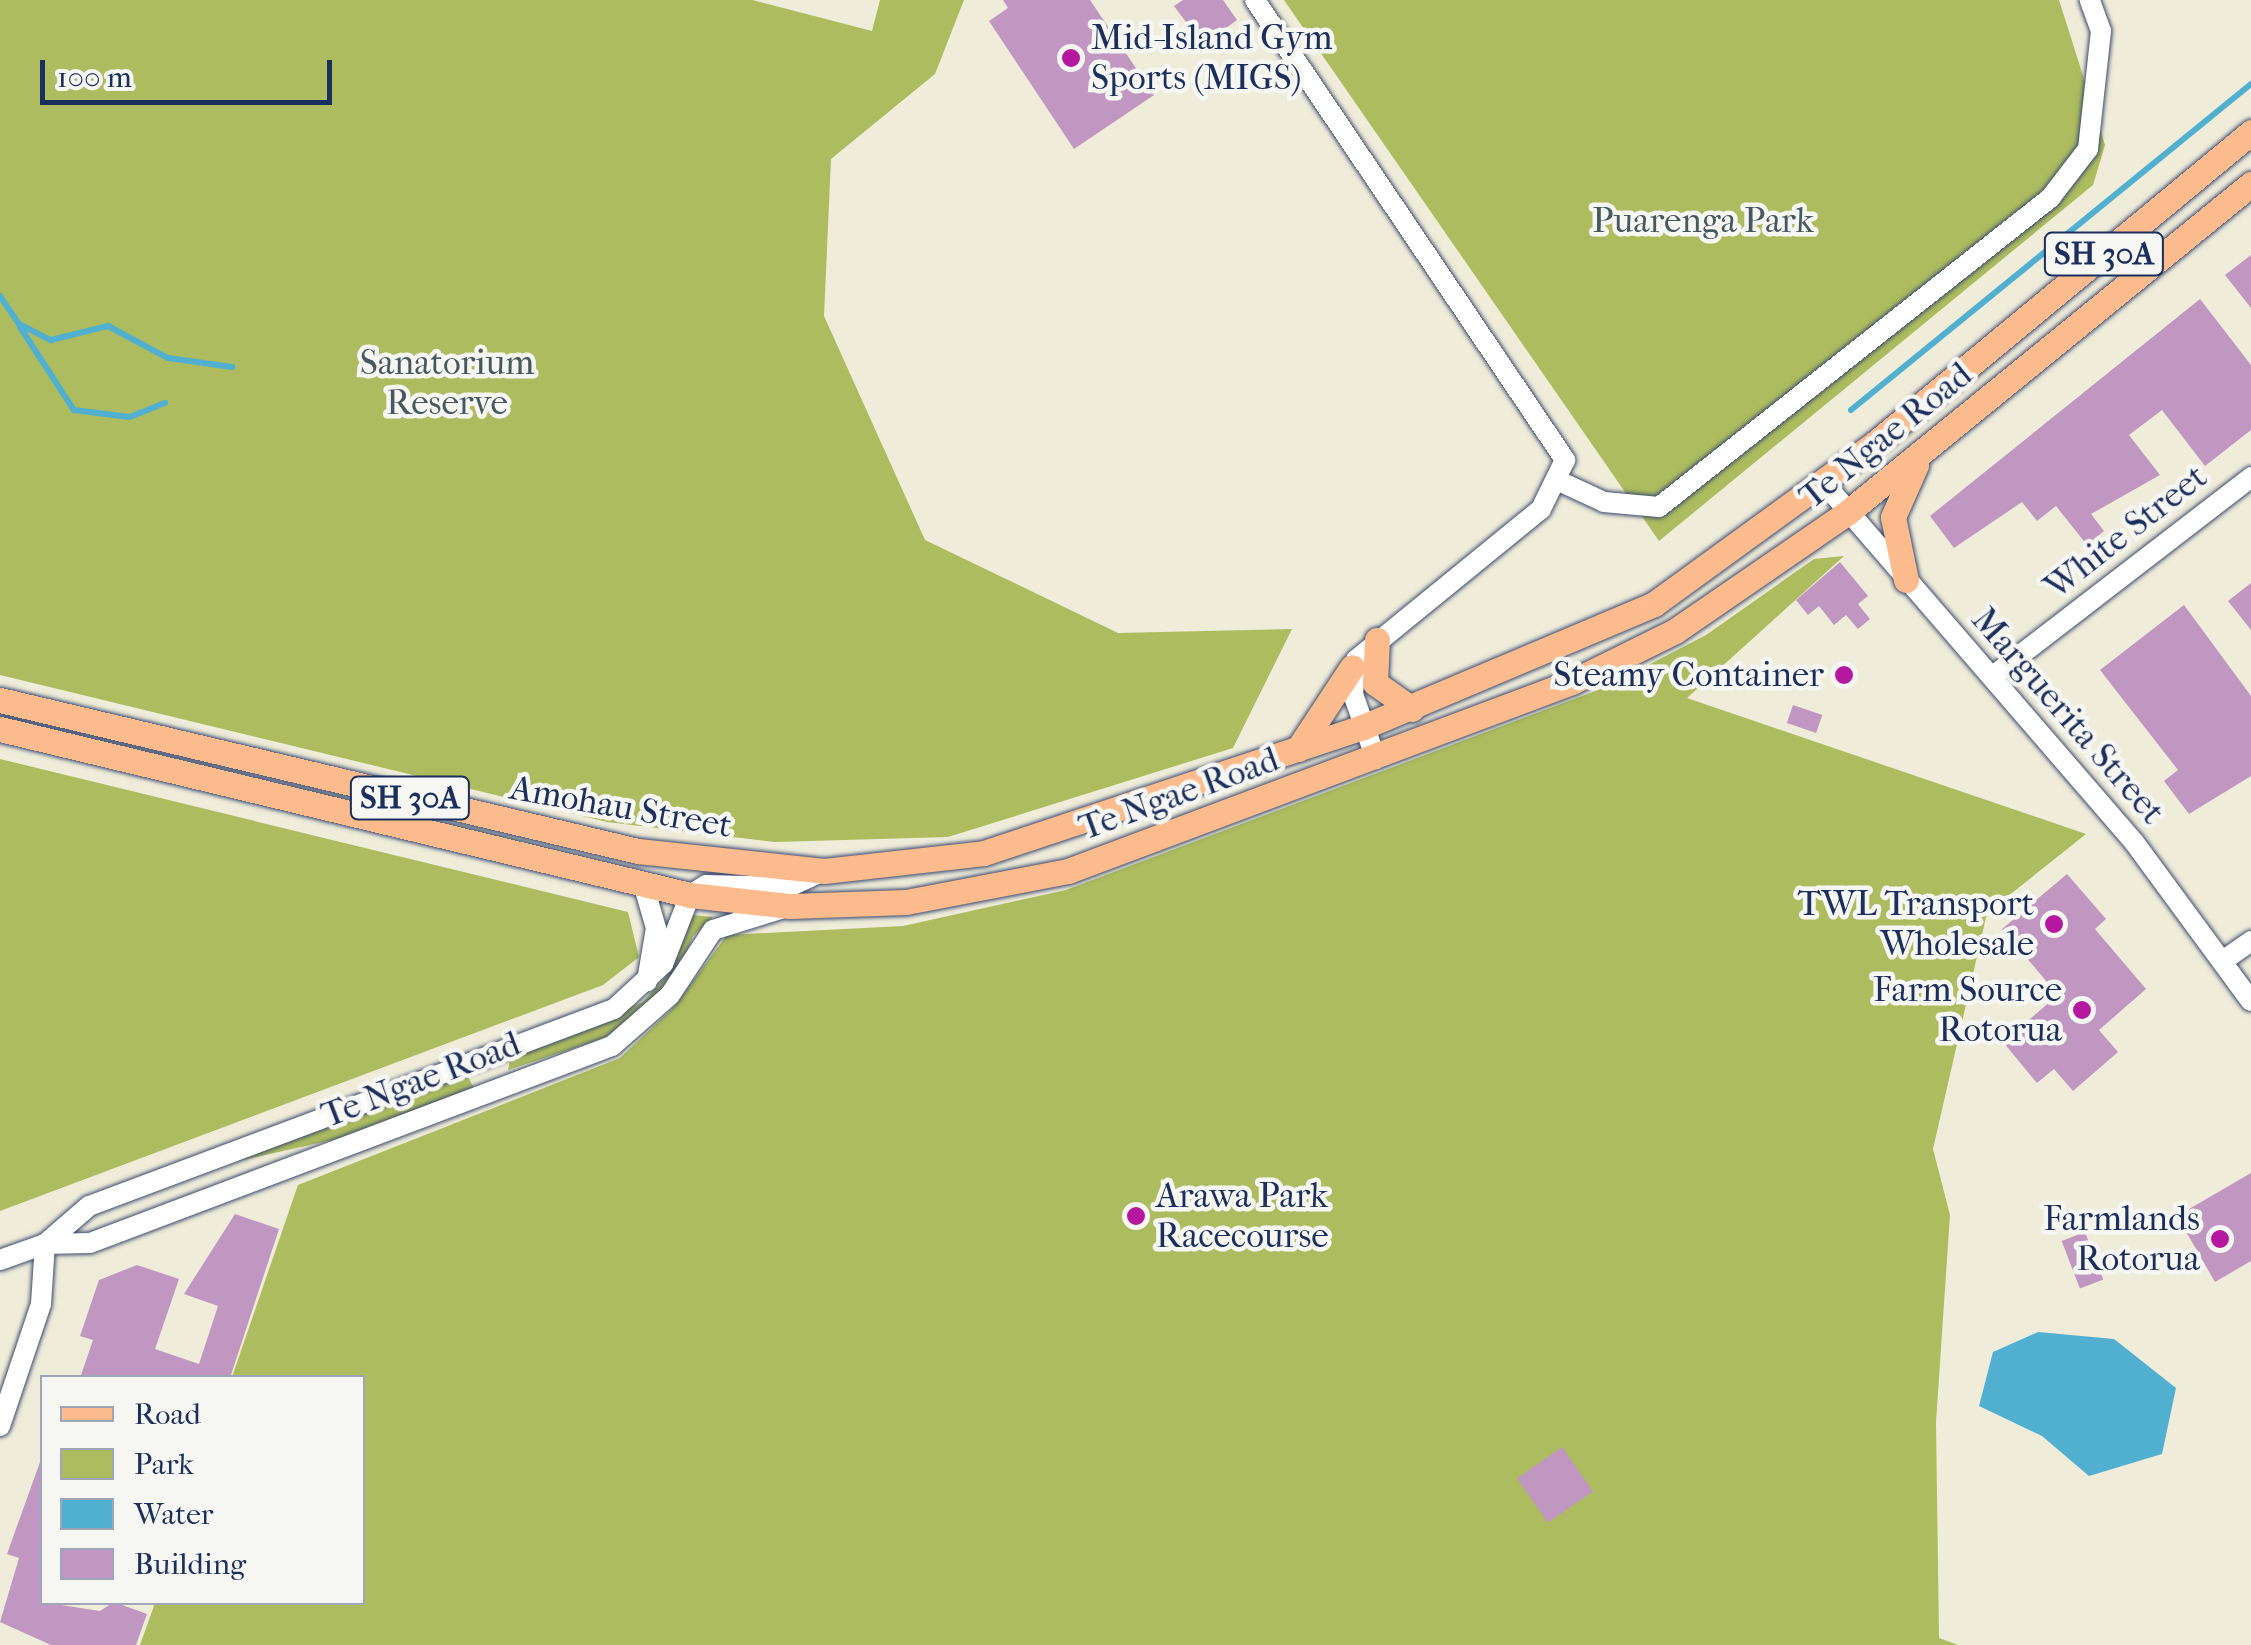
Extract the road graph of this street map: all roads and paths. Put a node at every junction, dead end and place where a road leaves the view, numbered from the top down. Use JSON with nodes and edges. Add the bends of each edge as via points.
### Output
{"nodes":[{"id":1,"x":1256,"y":0,"type":"edge"},
{"id":2,"x":2090,"y":0,"type":"edge"},
{"id":3,"x":2251,"y":132,"type":"edge"},
{"id":4,"x":2251,"y":184,"type":"edge"},
{"id":5,"x":1927,"y":448,"type":"junction"},
{"id":6,"x":2251,"y":477,"type":"edge"},
{"id":7,"x":1561,"y":482,"type":"junction"},
{"id":8,"x":1824,"y":483,"type":"junction"},
{"id":9,"x":1848,"y":512,"type":"junction"},
{"id":10,"x":1906,"y":580,"type":"junction"},
{"id":11,"x":1378,"y":640,"type":"junction"},
{"id":12,"x":1352,"y":667,"type":"junction"},
{"id":13,"x":1992,"y":676,"type":"junction"},
{"id":14,"x":0,"y":700,"type":"edge"},
{"id":15,"x":1412,"y":709,"type":"junction"},
{"id":16,"x":1363,"y":728,"type":"junction"},
{"id":17,"x":0,"y":729,"type":"edge"},
{"id":18,"x":1294,"y":752,"type":"junction"},
{"id":19,"x":1376,"y":758,"type":"junction"},
{"id":20,"x":824,"y":872,"type":"junction"},
{"id":21,"x":644,"y":887,"type":"junction"},
{"id":22,"x":690,"y":896,"type":"junction"},
{"id":23,"x":790,"y":906,"type":"junction"},
{"id":24,"x":2251,"y":940,"type":"edge"},
{"id":25,"x":2224,"y":960,"type":"junction"},
{"id":26,"x":647,"y":982,"type":"junction"},
{"id":27,"x":2251,"y":1000,"type":"edge"},
{"id":28,"x":485,"y":1057,"type":"junction"},
{"id":29,"x":496,"y":1090,"type":"junction"},
{"id":30,"x":218,"y":1157,"type":"junction"},
{"id":31,"x":230,"y":1189,"type":"junction"},
{"id":32,"x":44,"y":1244,"type":"junction"},
{"id":33,"x":0,"y":1260,"type":"edge"},
{"id":34,"x":0,"y":1426,"type":"edge"}],
"edges":[{"from":1,"to":7,"type":"street","via":[[1556,435]]},
{"from":2,"to":7,"type":"street","via":[[2100,31],[2088,149],[2051,197],[1658,507],[1604,502]]},
{"from":3,"to":8,"type":"main road","name":"Te Ngae Road","number":"SH 30A"},
{"from":4,"to":5,"type":"main road","name":"Te Ngae Road","number":"SH 30A"},
{"from":5,"to":9,"type":"main road","name":"Te Ngae Road","number":"SH 30A"},
{"from":5,"to":10,"type":"main road","via":[[1893,518]]},
{"from":6,"to":13,"type":"street","name":"White Street"},
{"from":7,"to":11,"type":"street","via":[[1541,509]]},
{"from":8,"to":9,"type":"street","name":"Marguerita Street"},
{"from":8,"to":15,"type":"main road","name":"Te Ngae Road","number":"SH 30A","via":[[1654,604]]},
{"from":9,"to":10,"type":"street","name":"Marguerita Street"},
{"from":9,"to":19,"type":"main road","name":"Te Ngae Road","number":"SH 30A","via":[[1640,649]]},
{"from":10,"to":13,"type":"street","name":"Marguerita Street"},
{"from":11,"to":12,"type":"street"},
{"from":11,"to":15,"type":"main road","via":[[1374,683]]},
{"from":12,"to":16,"type":"street"},
{"from":12,"to":18,"type":"main road"},
{"from":13,"to":25,"type":"street","name":"Marguerita Street"},
{"from":14,"to":20,"type":"main road","name":"Amohau Street","number":"SH 30A","via":[[570,840]]},
{"from":15,"to":16,"type":"main road","name":"Te Ngae Road","number":"SH 30A"},
{"from":16,"to":18,"type":"main road","name":"Te Ngae Road","number":"SH 30A"},
{"from":16,"to":19,"type":"street"},
{"from":17,"to":21,"type":"main road","name":"Amohau Street","number":"SH 30A"},
{"from":18,"to":20,"type":"main road","name":"Te Ngae Road","number":"SH 30A","via":[[984,853]]},
{"from":19,"to":23,"type":"main road","name":"Te Ngae Road","number":"SH 30A","via":[[1068,871],[948,897]]},
{"from":20,"to":22,"type":"street","name":"Te Ngae Road","via":[[790,887],[721,881]]},
{"from":21,"to":22,"type":"main road","name":"Amohau Street","number":"SH 30A"},
{"from":21,"to":26,"type":"street","via":[[656,928]]},
{"from":22,"to":23,"type":"main road","name":"Amohau Street","number":"SH 30A"},
{"from":22,"to":26,"type":"street","name":"Te Ngae Road"},
{"from":23,"to":29,"type":"street","name":"Te Ngae Road","via":[[713,930],[659,1008],[612,1046]]},
{"from":24,"to":25,"type":"street"},
{"from":25,"to":27,"type":"street","name":"Marguerita Street"},
{"from":26,"to":28,"type":"street","name":"Te Ngae Road","via":[[614,1009]]},
{"from":28,"to":29,"type":"street"},
{"from":28,"to":30,"type":"street","name":"Te Ngae Road"},
{"from":29,"to":31,"type":"street","name":"Te Ngae Road"},
{"from":30,"to":31,"type":"street"},
{"from":30,"to":32,"type":"street","name":"Te Ngae Road","via":[[89,1206]]},
{"from":31,"to":32,"type":"street","name":"Te Ngae Road","via":[[90,1243]]},
{"from":32,"to":33,"type":"street","name":"Te Ngae Road"},
{"from":32,"to":34,"type":"street","via":[[41,1304]]}]}
